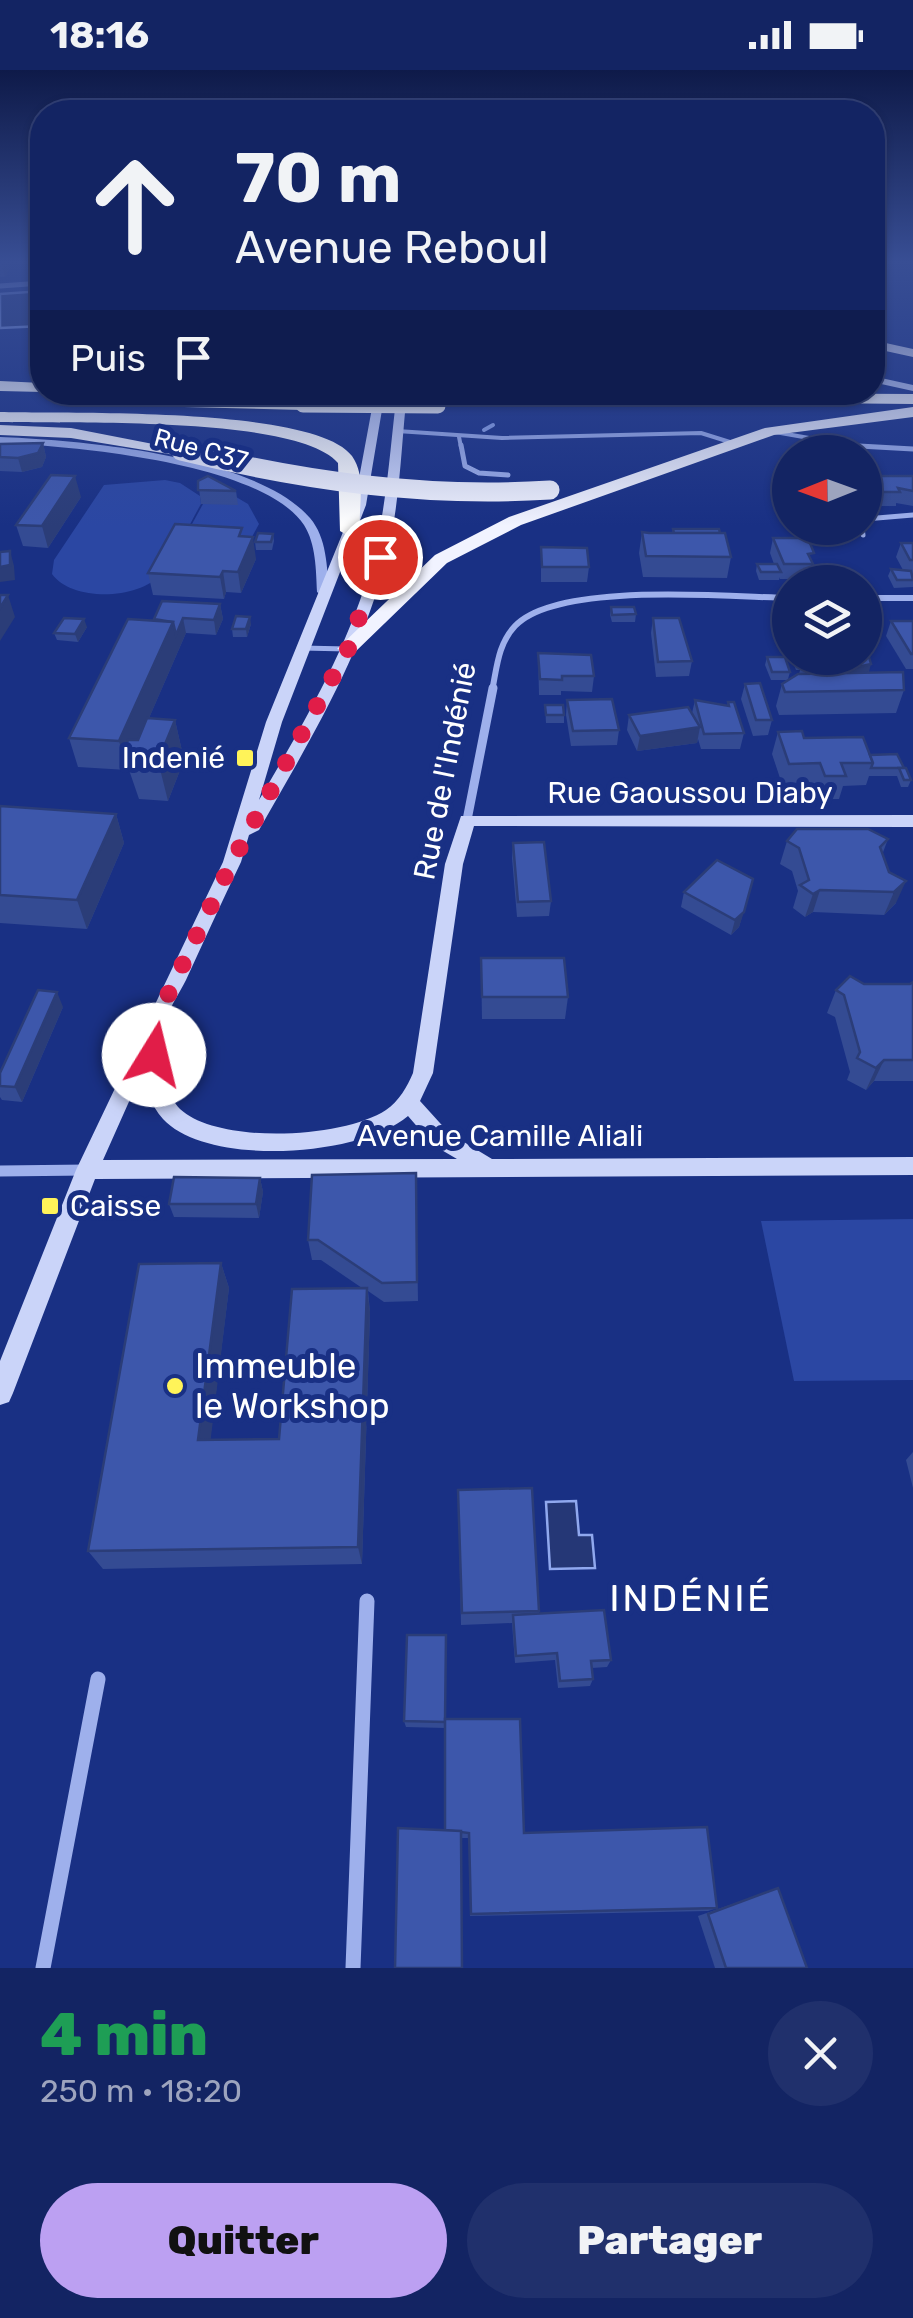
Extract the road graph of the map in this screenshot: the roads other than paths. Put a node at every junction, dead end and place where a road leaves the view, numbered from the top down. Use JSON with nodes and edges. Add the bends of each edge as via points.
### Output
{"nodes":[{"id":1,"x":20,"y":368,"type":"dead end"},
{"id":2,"x":0,"y":369,"type":"edge"},
{"id":3,"x":885,"y":381,"type":"edge"},
{"id":4,"x":0,"y":386,"type":"edge"},
{"id":5,"x":30,"y":387,"type":"edge"},
{"id":6,"x":913,"y":388,"type":"edge"},
{"id":7,"x":0,"y":398,"type":"edge"},
{"id":8,"x":30,"y":398,"type":"edge"},
{"id":9,"x":378,"y":405,"type":"edge"},
{"id":10,"x":401,"y":405,"type":"edge"},
{"id":11,"x":733,"y":405,"type":"edge"},
{"id":12,"x":909,"y":408,"type":"edge"},
{"id":13,"x":0,"y":417,"type":"edge"},
{"id":14,"x":0,"y":430,"type":"edge"},
{"id":15,"x":771,"y":430,"type":"junction"},
{"id":16,"x":398,"y":431,"type":"junction"},
{"id":17,"x":459,"y":437,"type":"junction"},
{"id":18,"x":0,"y":440,"type":"edge"},
{"id":19,"x":732,"y":443,"type":"junction"},
{"id":20,"x":913,"y":449,"type":"edge"},
{"id":21,"x":674,"y":466,"type":"junction"},
{"id":22,"x":508,"y":474,"type":"dead end"},
{"id":23,"x":913,"y":515,"type":"edge"},
{"id":24,"x":882,"y":518,"type":"edge"},
{"id":25,"x":350,"y":531,"type":"junction"},
{"id":26,"x":324,"y":592,"type":"junction"},
{"id":27,"x":772,"y":598,"type":"edge"},
{"id":28,"x":882,"y":598,"type":"edge"},
{"id":29,"x":913,"y":598,"type":"edge"},
{"id":30,"x":302,"y":648,"type":"junction"},
{"id":31,"x":348,"y":649,"type":"junction"},
{"id":32,"x":467,"y":820,"type":"junction"},
{"id":33,"x":913,"y":820,"type":"edge"},
{"id":34,"x":232,"y":862,"type":"junction"},
{"id":35,"x":153,"y":1026,"type":"junction"},
{"id":36,"x":408,"y":1102,"type":"junction"},
{"id":37,"x":491,"y":1166,"type":"junction"},
{"id":38,"x":913,"y":1166,"type":"edge"},
{"id":39,"x":87,"y":1170,"type":"junction"},
{"id":40,"x":0,"y":1171,"type":"edge"},
{"id":41,"x":6,"y":1364,"type":"edge"},
{"id":42,"x":0,"y":1393,"type":"edge"},
{"id":43,"x":368,"y":1601,"type":"dead end"},
{"id":44,"x":98,"y":1679,"type":"dead end"},
{"id":45,"x":43,"y":1968,"type":"edge"},
{"id":46,"x":353,"y":1968,"type":"edge"}],
"edges":[{"from":1,"to":2,"type":"highway"},
{"from":3,"to":6,"type":"main road"},
{"from":4,"to":5,"type":"highway"},
{"from":7,"to":8,"type":"highway"},
{"from":9,"to":25,"type":"main road","via":[[367,479]]},
{"from":10,"to":16,"type":"main road"},
{"from":11,"to":12,"type":"highway"},
{"from":12,"to":15,"type":"highway"},
{"from":13,"to":25,"type":"highway","via":[[259,426],[304,434],[342,455],[349,469]]},
{"from":14,"to":21,"type":"highway","bridge":true,"via":[[84,435],[350,488],[456,496],[550,490]]},
{"from":15,"to":19,"type":"highway"},
{"from":15,"to":20,"type":"lane","via":[[852,447]]},
{"from":16,"to":17,"type":"lane"},
{"from":16,"to":31,"type":"main road","via":[[380,557]]},
{"from":17,"to":19,"type":"lane","via":[[702,433]]},
{"from":17,"to":22,"type":"lane","via":[[465,466]]},
{"from":18,"to":26,"type":"street","name":"Rue C37","via":[[127,452],[262,489],[306,520],[318,541]]},
{"from":19,"to":21,"type":"highway"},
{"from":21,"to":31,"type":"highway","via":[[478,537],[415,580]]},
{"from":23,"to":24,"type":"lane"},
{"from":25,"to":26,"type":"main road"},
{"from":26,"to":30,"type":"main road"},
{"from":27,"to":32,"type":"street","name":"Rue de l'Indénié","via":[[599,601],[544,607],[524,617],[500,650]]},
{"from":28,"to":29,"type":"street"},
{"from":30,"to":31,"type":"lane"},
{"from":30,"to":34,"type":"main road"},
{"from":31,"to":34,"type":"main road"},
{"from":32,"to":33,"type":"main road","name":"Rue Gaoussou Diaby"},
{"from":32,"to":36,"type":"main road","name":"Rue de l'Indénié","via":[[454,864],[428,1050]]},
{"from":34,"to":35,"type":"main road"},
{"from":35,"to":36,"type":"main road","via":[[156,1084],[172,1115],[198,1132],[240,1140],[301,1139],[370,1128]]},
{"from":35,"to":39,"type":"main road"},
{"from":36,"to":37,"type":"main road","via":[[441,1139]]},
{"from":37,"to":38,"type":"main road","name":"Avenue Camille Aliali"},
{"from":37,"to":39,"type":"main road","name":"Avenue Camille Aliali"},
{"from":39,"to":40,"type":"street"},
{"from":39,"to":41,"type":"main road"},
{"from":41,"to":42,"type":"main road"},
{"from":43,"to":46,"type":"street"},
{"from":44,"to":45,"type":"street"}]}
